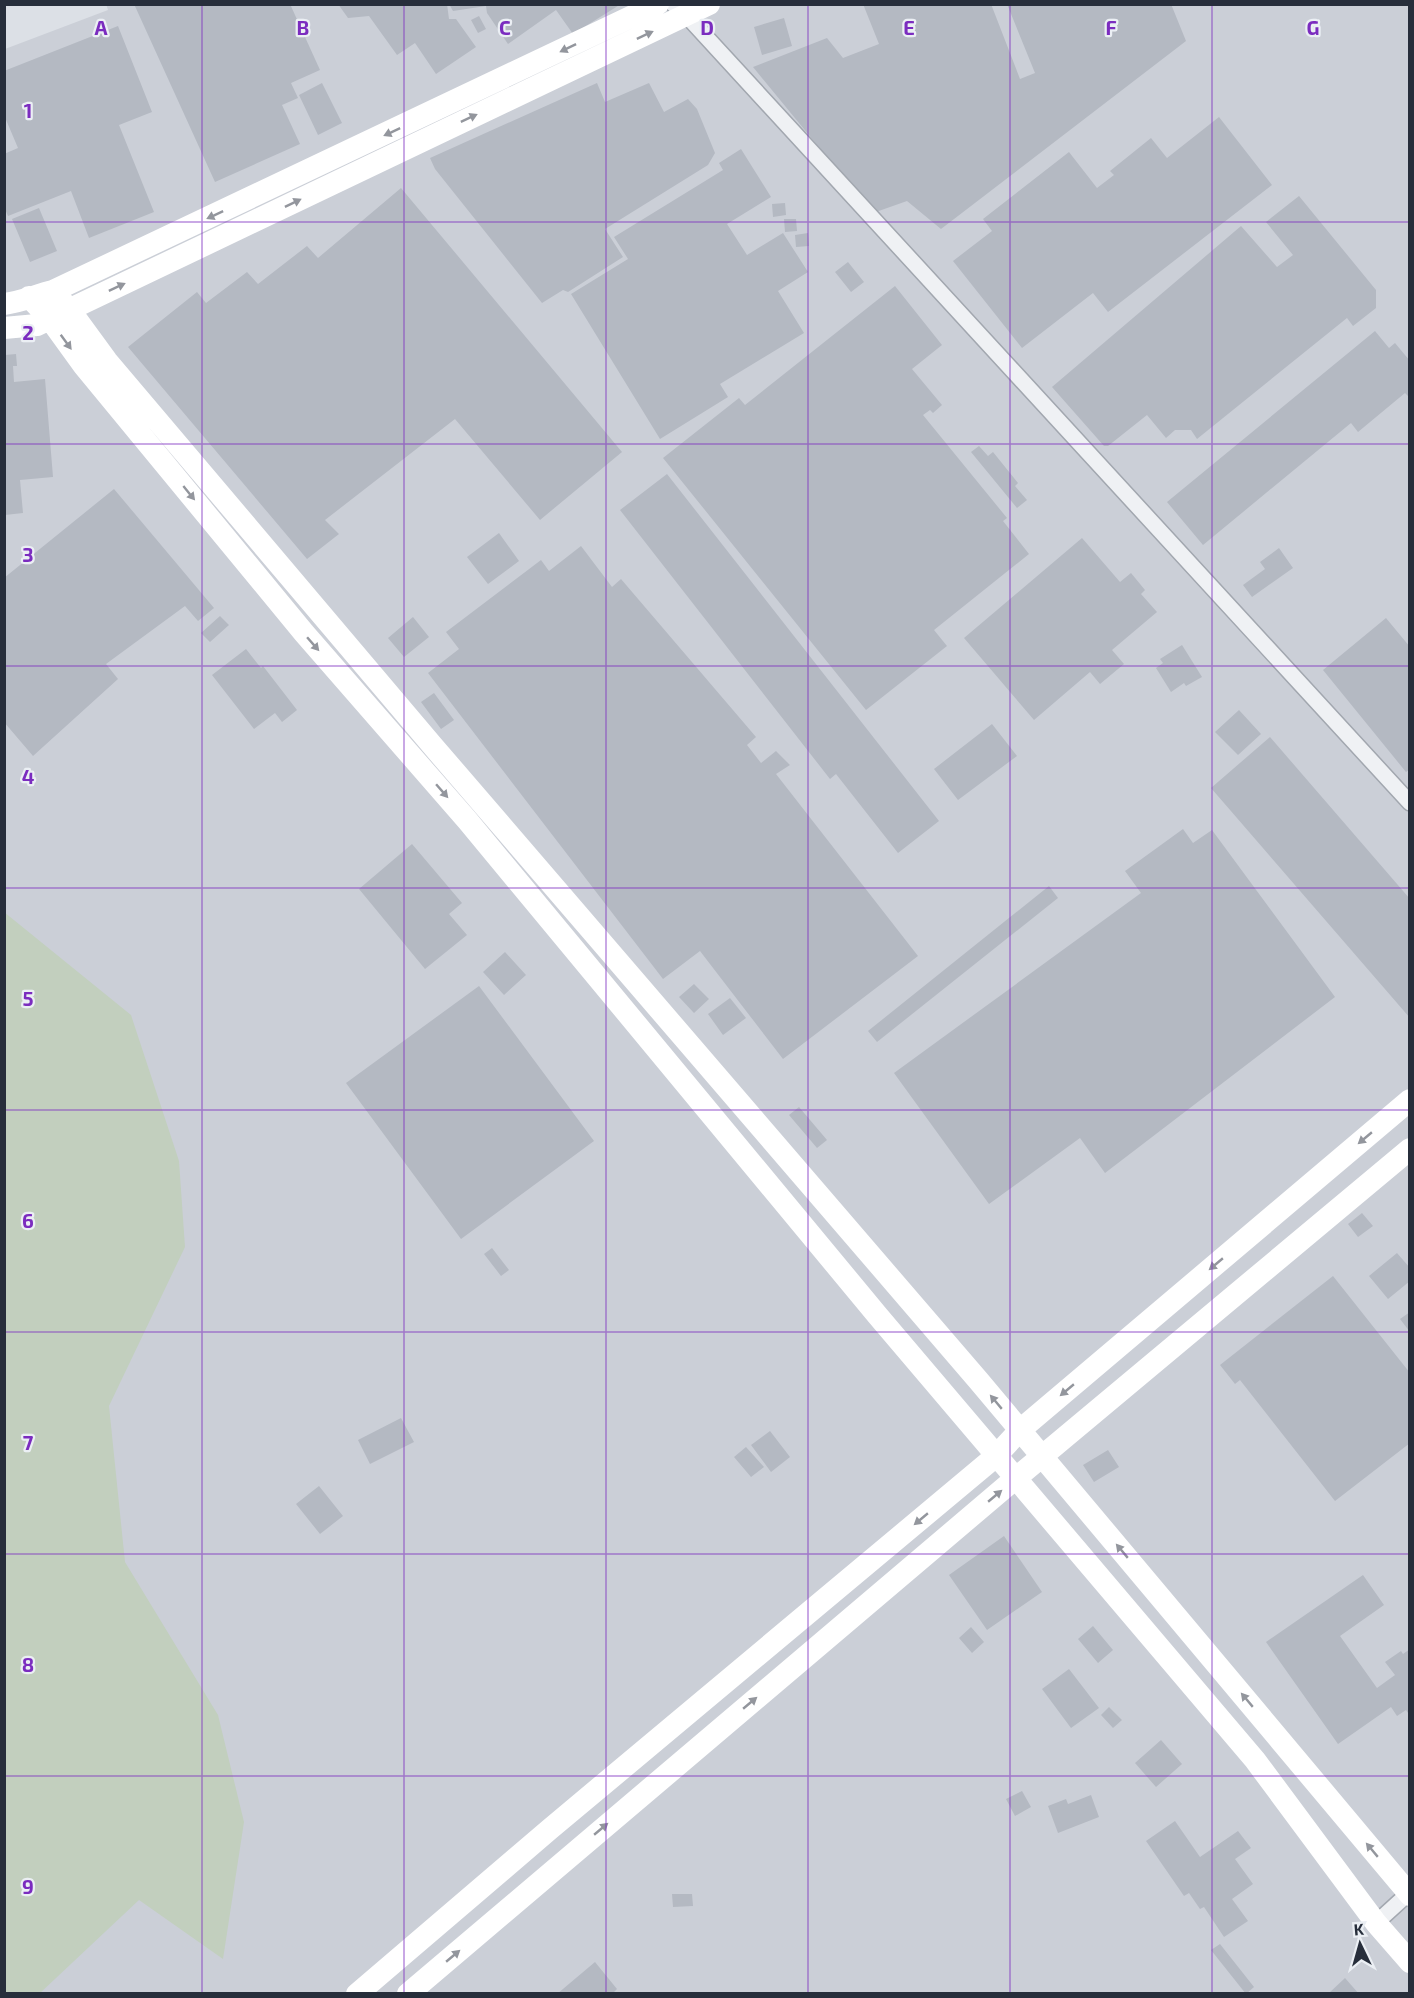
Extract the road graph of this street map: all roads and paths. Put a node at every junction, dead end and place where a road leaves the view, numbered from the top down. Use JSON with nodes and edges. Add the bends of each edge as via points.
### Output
{"nodes":[{"id":1,"x":658,"y":4,"type":"edge"},
{"id":2,"x":709,"y":4,"type":"edge"},
{"id":3,"x":679,"y":10,"type":"edge"},
{"id":4,"x":53,"y":291,"type":"junction"},
{"id":5,"x":29,"y":297,"type":"junction"},
{"id":6,"x":4,"y":304,"type":"edge"},
{"id":7,"x":59,"y":314,"type":"junction"},
{"id":8,"x":4,"y":328,"type":"edge"},
{"id":9,"x":1410,"y":802,"type":"edge"},
{"id":10,"x":1410,"y":1100,"type":"edge"},
{"id":11,"x":1410,"y":1149,"type":"edge"},
{"id":12,"x":1020,"y":1430,"type":"junction"},
{"id":13,"x":996,"y":1456,"type":"junction"},
{"id":14,"x":1042,"y":1456,"type":"junction"},
{"id":15,"x":1016,"y":1478,"type":"junction"},
{"id":16,"x":1409,"y":1893,"type":"edge"},
{"id":17,"x":1376,"y":1923,"type":"junction"},
{"id":18,"x":1410,"y":1962,"type":"edge"},
{"id":19,"x":357,"y":1994,"type":"edge"},
{"id":20,"x":408,"y":1994,"type":"edge"}],
"edges":[{"from":1,"to":4,"type":"street","one_way":true},
{"from":2,"to":3,"type":"street"},
{"from":7,"to":3,"type":"street","one_way":true,"via":[[204,247]]},
{"from":3,"to":9,"type":"street"},
{"from":4,"to":5,"type":"street"},
{"from":4,"to":7,"type":"street"},
{"from":5,"to":6,"type":"street"},
{"from":5,"to":7,"type":"street"},
{"from":7,"to":8,"type":"street","via":[[38,325]]},
{"from":12,"to":7,"type":"street","one_way":true,"via":[[106,361]]},
{"from":7,"to":13,"type":"street","one_way":true,"via":[[84,366]]},
{"from":10,"to":12,"type":"street","one_way":true},
{"from":11,"to":14,"type":"street"},
{"from":12,"to":13,"type":"street"},
{"from":12,"to":14,"type":"street"},
{"from":13,"to":15,"type":"street"},
{"from":13,"to":19,"type":"street","one_way":true},
{"from":14,"to":15,"type":"street"},
{"from":16,"to":14,"type":"street","one_way":true},
{"from":15,"to":17,"type":"street","via":[[1255,1760]]},
{"from":20,"to":15,"type":"street","one_way":true},
{"from":16,"to":17,"type":"street"},
{"from":17,"to":18,"type":"street"}]}
